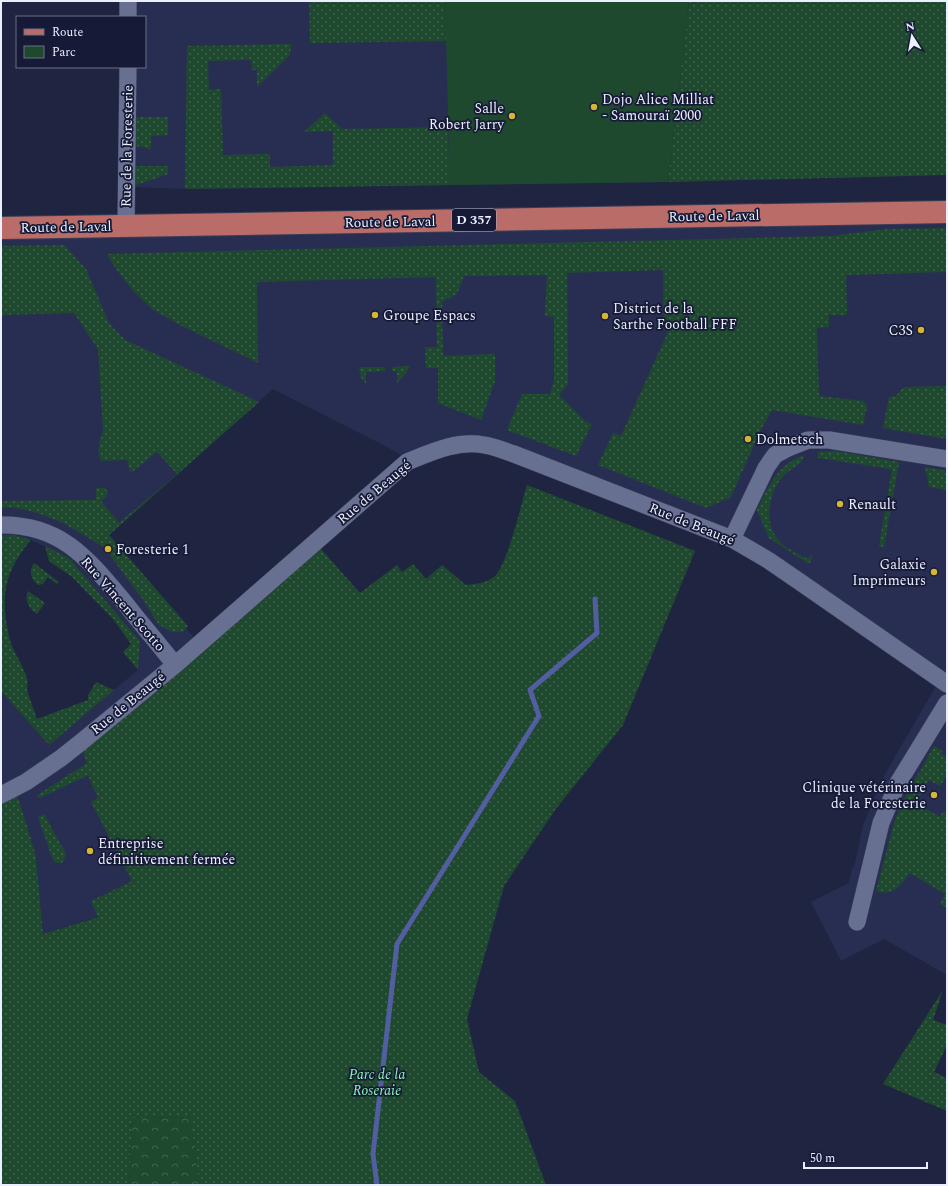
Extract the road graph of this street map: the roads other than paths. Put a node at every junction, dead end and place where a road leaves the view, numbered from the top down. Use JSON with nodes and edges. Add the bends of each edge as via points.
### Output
{"nodes":[{"id":1,"x":128,"y":1,"type":"edge"},
{"id":2,"x":128,"y":16,"type":"edge"},
{"id":3,"x":128,"y":68,"type":"edge"},
{"id":4,"x":947,"y":212,"type":"edge"},
{"id":5,"x":126,"y":226,"type":"junction"},
{"id":6,"x":1,"y":228,"type":"edge"},
{"id":7,"x":947,"y":459,"type":"edge"},
{"id":8,"x":1,"y":525,"type":"edge"},
{"id":9,"x":732,"y":539,"type":"junction"},
{"id":10,"x":175,"y":665,"type":"junction"},
{"id":11,"x":947,"y":684,"type":"edge"},
{"id":12,"x":947,"y":703,"type":"edge"},
{"id":13,"x":1,"y":795,"type":"edge"},
{"id":14,"x":858,"y":922,"type":"dead end"}],
"edges":[{"from":1,"to":2,"type":"street"},
{"from":3,"to":5,"type":"street","name":"Rue de la Foresterie"},
{"from":4,"to":5,"type":"main road","name":"Route de Laval","number":"D 357"},
{"from":5,"to":6,"type":"main road","name":"Route de Laval","number":"D 357"},
{"from":7,"to":9,"type":"street","via":[[829,440],[808,440],[775,455],[766,468]]},
{"from":8,"to":10,"type":"street","name":"Rue Vincent Scotto","via":[[40,530],[76,549],[103,577]]},
{"from":9,"to":10,"type":"street","name":"Rue de Beaugé","via":[[514,454],[485,445],[446,446],[407,462]]},
{"from":9,"to":11,"type":"street","name":"Rue de Beaugé","via":[[768,560]]},
{"from":10,"to":13,"type":"street","name":"Rue de Beaugé","via":[[61,758],[26,782]]},
{"from":12,"to":14,"type":"street","via":[[898,782],[881,823]]}]}
